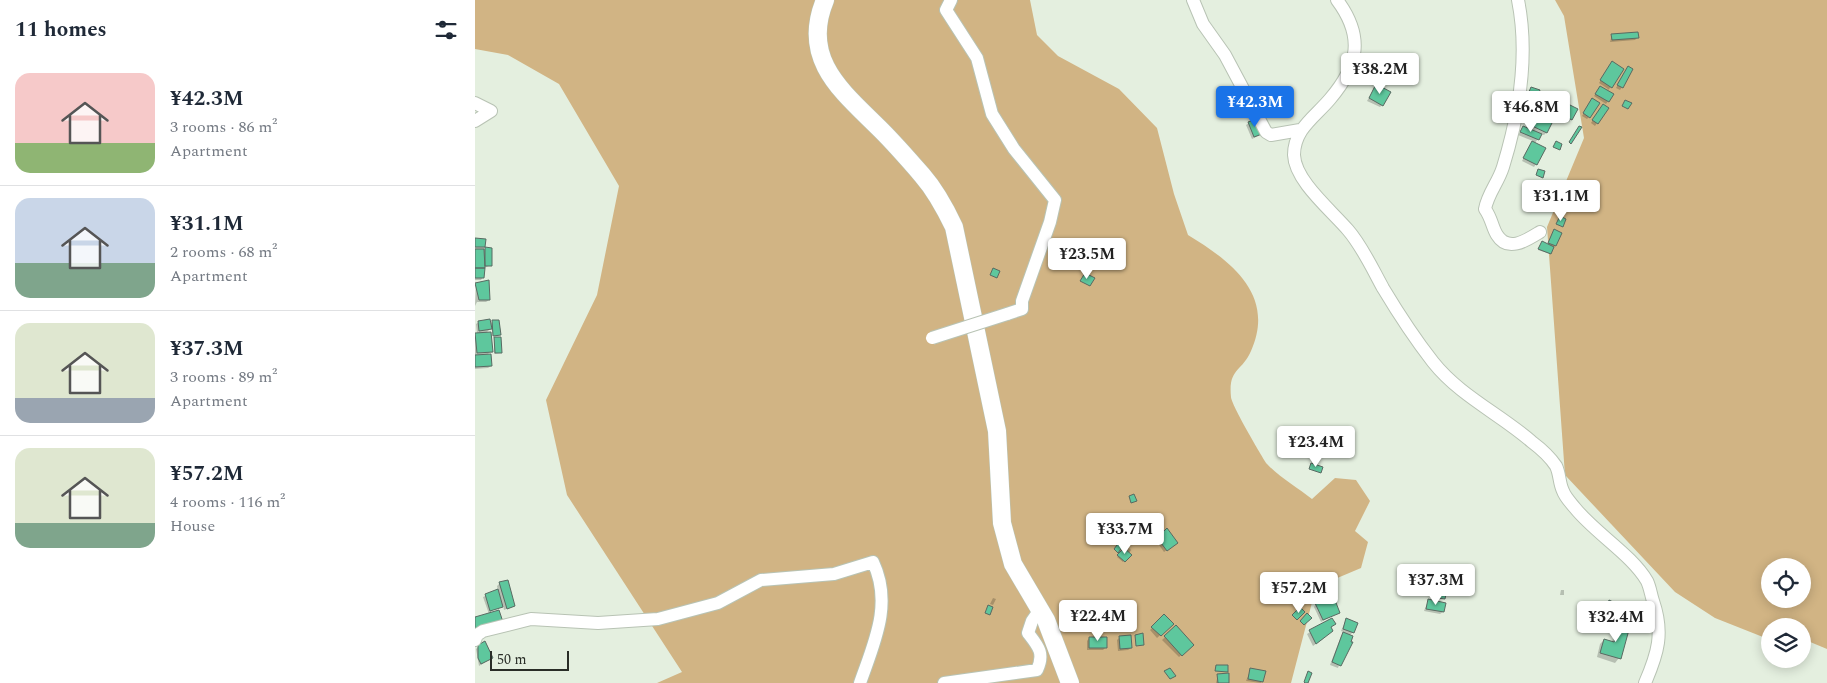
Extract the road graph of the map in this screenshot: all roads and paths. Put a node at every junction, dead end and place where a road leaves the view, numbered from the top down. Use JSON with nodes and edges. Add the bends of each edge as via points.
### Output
{"nodes":[{"id":1,"x":825,"y":0,"type":"edge"},
{"id":2,"x":951,"y":0,"type":"edge"},
{"id":3,"x":1193,"y":0,"type":"edge"},
{"id":4,"x":1337,"y":0,"type":"edge"},
{"id":5,"x":1518,"y":0,"type":"edge"},
{"id":6,"x":475,"y":103,"type":"edge"},
{"id":7,"x":475,"y":121,"type":"edge"},
{"id":8,"x":1301,"y":130,"type":"junction"},
{"id":9,"x":1541,"y":232,"type":"dead end"},
{"id":10,"x":932,"y":338,"type":"dead end"},
{"id":11,"x":1039,"y":610,"type":"junction"},
{"id":12,"x":475,"y":640,"type":"edge"},
{"id":13,"x":1067,"y":676,"type":"edge"},
{"id":14,"x":860,"y":683,"type":"edge"},
{"id":15,"x":944,"y":683,"type":"edge"},
{"id":16,"x":1645,"y":683,"type":"edge"}],
"edges":[{"from":1,"to":11,"type":"street","via":[[819,15],[819,49],[829,76],[923,176],[939,197],[954,227],[997,430],[1002,523],[1013,564]]},
{"from":2,"to":10,"type":"street","bridge":true,"via":[[946,10],[977,58],[992,114],[1014,149],[1055,200],[1021,309]]},
{"from":3,"to":8,"type":"street","via":[[1203,24],[1225,55],[1266,132],[1271,135]]},
{"from":4,"to":8,"type":"street","via":[[1351,20],[1355,35],[1353,57],[1347,75],[1330,99]]},
{"from":5,"to":9,"type":"street","via":[[1523,40],[1511,139],[1485,209],[1496,234],[1511,244],[1520,244]]},
{"from":6,"to":7,"type":"street","via":[[491,111]]},
{"from":8,"to":16,"type":"street","via":[[1295,145],[1297,169],[1350,232],[1433,362],[1452,384],[1547,456],[1556,467],[1563,492],[1585,521],[1647,581],[1658,616],[1659,638]]},
{"from":11,"to":13,"type":"street","via":[[1046,620]]},
{"from":11,"to":15,"type":"street","via":[[1028,633],[1041,650],[1037,670]]},
{"from":12,"to":14,"type":"street","via":[[483,631],[531,619],[599,623],[658,619],[718,603],[761,580],[834,574],[873,562],[879,575],[883,601],[880,628]]}]}
